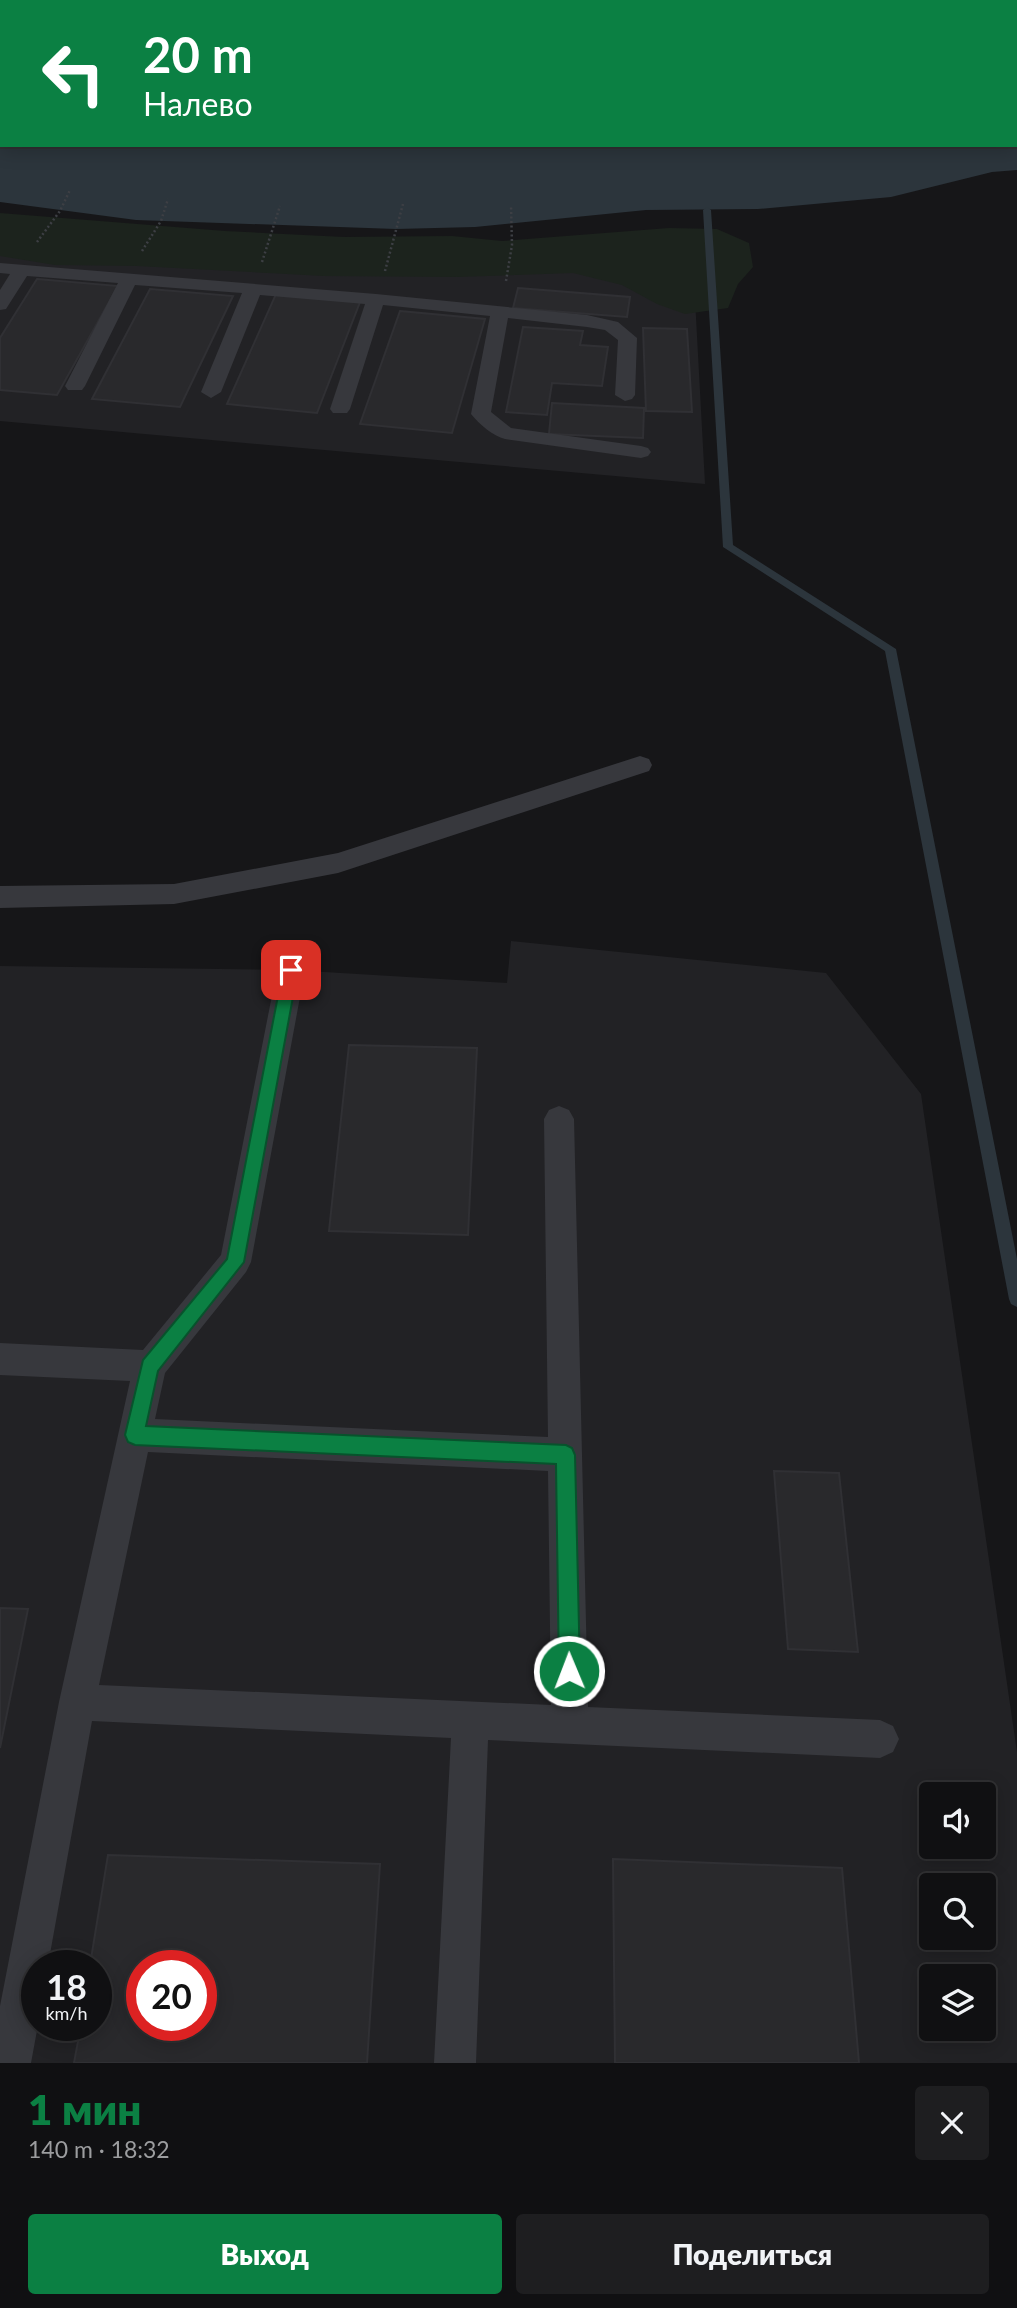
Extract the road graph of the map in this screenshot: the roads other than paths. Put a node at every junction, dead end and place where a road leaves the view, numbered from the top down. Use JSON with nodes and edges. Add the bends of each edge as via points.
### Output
{"nodes":[{"id":1,"x":0,"y":268,"type":"edge"},
{"id":2,"x":21,"y":270,"type":"junction"},
{"id":3,"x":129,"y":279,"type":"junction"},
{"id":4,"x":253,"y":289,"type":"junction"},
{"id":5,"x":376,"y":299,"type":"junction"},
{"id":6,"x":0,"y":305,"type":"edge"},
{"id":7,"x":500,"y":312,"type":"junction"},
{"id":8,"x":75,"y":386,"type":"dead end"},
{"id":9,"x":211,"y":393,"type":"dead end"},
{"id":10,"x":625,"y":395,"type":"dead end"},
{"id":11,"x":340,"y":409,"type":"dead end"},
{"id":12,"x":641,"y":452,"type":"dead end"},
{"id":13,"x":640,"y":765,"type":"dead end"},
{"id":14,"x":0,"y":897,"type":"edge"},
{"id":15,"x":291,"y":970,"type":"dead end"},
{"id":16,"x":559,"y":1119,"type":"dead end"},
{"id":17,"x":0,"y":1359,"type":"edge"},
{"id":18,"x":150,"y":1366,"type":"junction"},
{"id":19,"x":135,"y":1435,"type":"junction"},
{"id":20,"x":566,"y":1455,"type":"junction"},
{"id":21,"x":77,"y":1702,"type":"junction"},
{"id":22,"x":470,"y":1720,"type":"junction"},
{"id":23,"x":570,"y":1725,"type":"junction"},
{"id":24,"x":880,"y":1739,"type":"dead end"},
{"id":25,"x":10,"y":2063,"type":"edge"},
{"id":26,"x":455,"y":2063,"type":"edge"}],
"edges":[{"from":1,"to":2,"type":"lane"},
{"from":2,"to":3,"type":"lane"},
{"from":2,"to":6,"type":"lane"},
{"from":3,"to":4,"type":"lane"},
{"from":3,"to":8,"type":"lane"},
{"from":4,"to":5,"type":"lane"},
{"from":4,"to":9,"type":"lane"},
{"from":5,"to":7,"type":"lane"},
{"from":5,"to":11,"type":"lane"},
{"from":7,"to":10,"type":"lane","via":[[611,326],[628,338]]},
{"from":7,"to":12,"type":"lane","via":[[481,414],[505,433]]},
{"from":13,"to":14,"type":"lane","via":[[338,863],[174,894]]},
{"from":15,"to":18,"type":"lane","via":[[235,1262]]},
{"from":16,"to":20,"type":"lane"},
{"from":17,"to":18,"type":"lane"},
{"from":18,"to":19,"type":"lane"},
{"from":19,"to":20,"type":"lane"},
{"from":19,"to":21,"type":"lane"},
{"from":20,"to":23,"type":"lane"},
{"from":21,"to":22,"type":"lane"},
{"from":21,"to":25,"type":"lane"},
{"from":22,"to":23,"type":"lane"},
{"from":22,"to":26,"type":"lane"},
{"from":23,"to":24,"type":"lane"}]}
